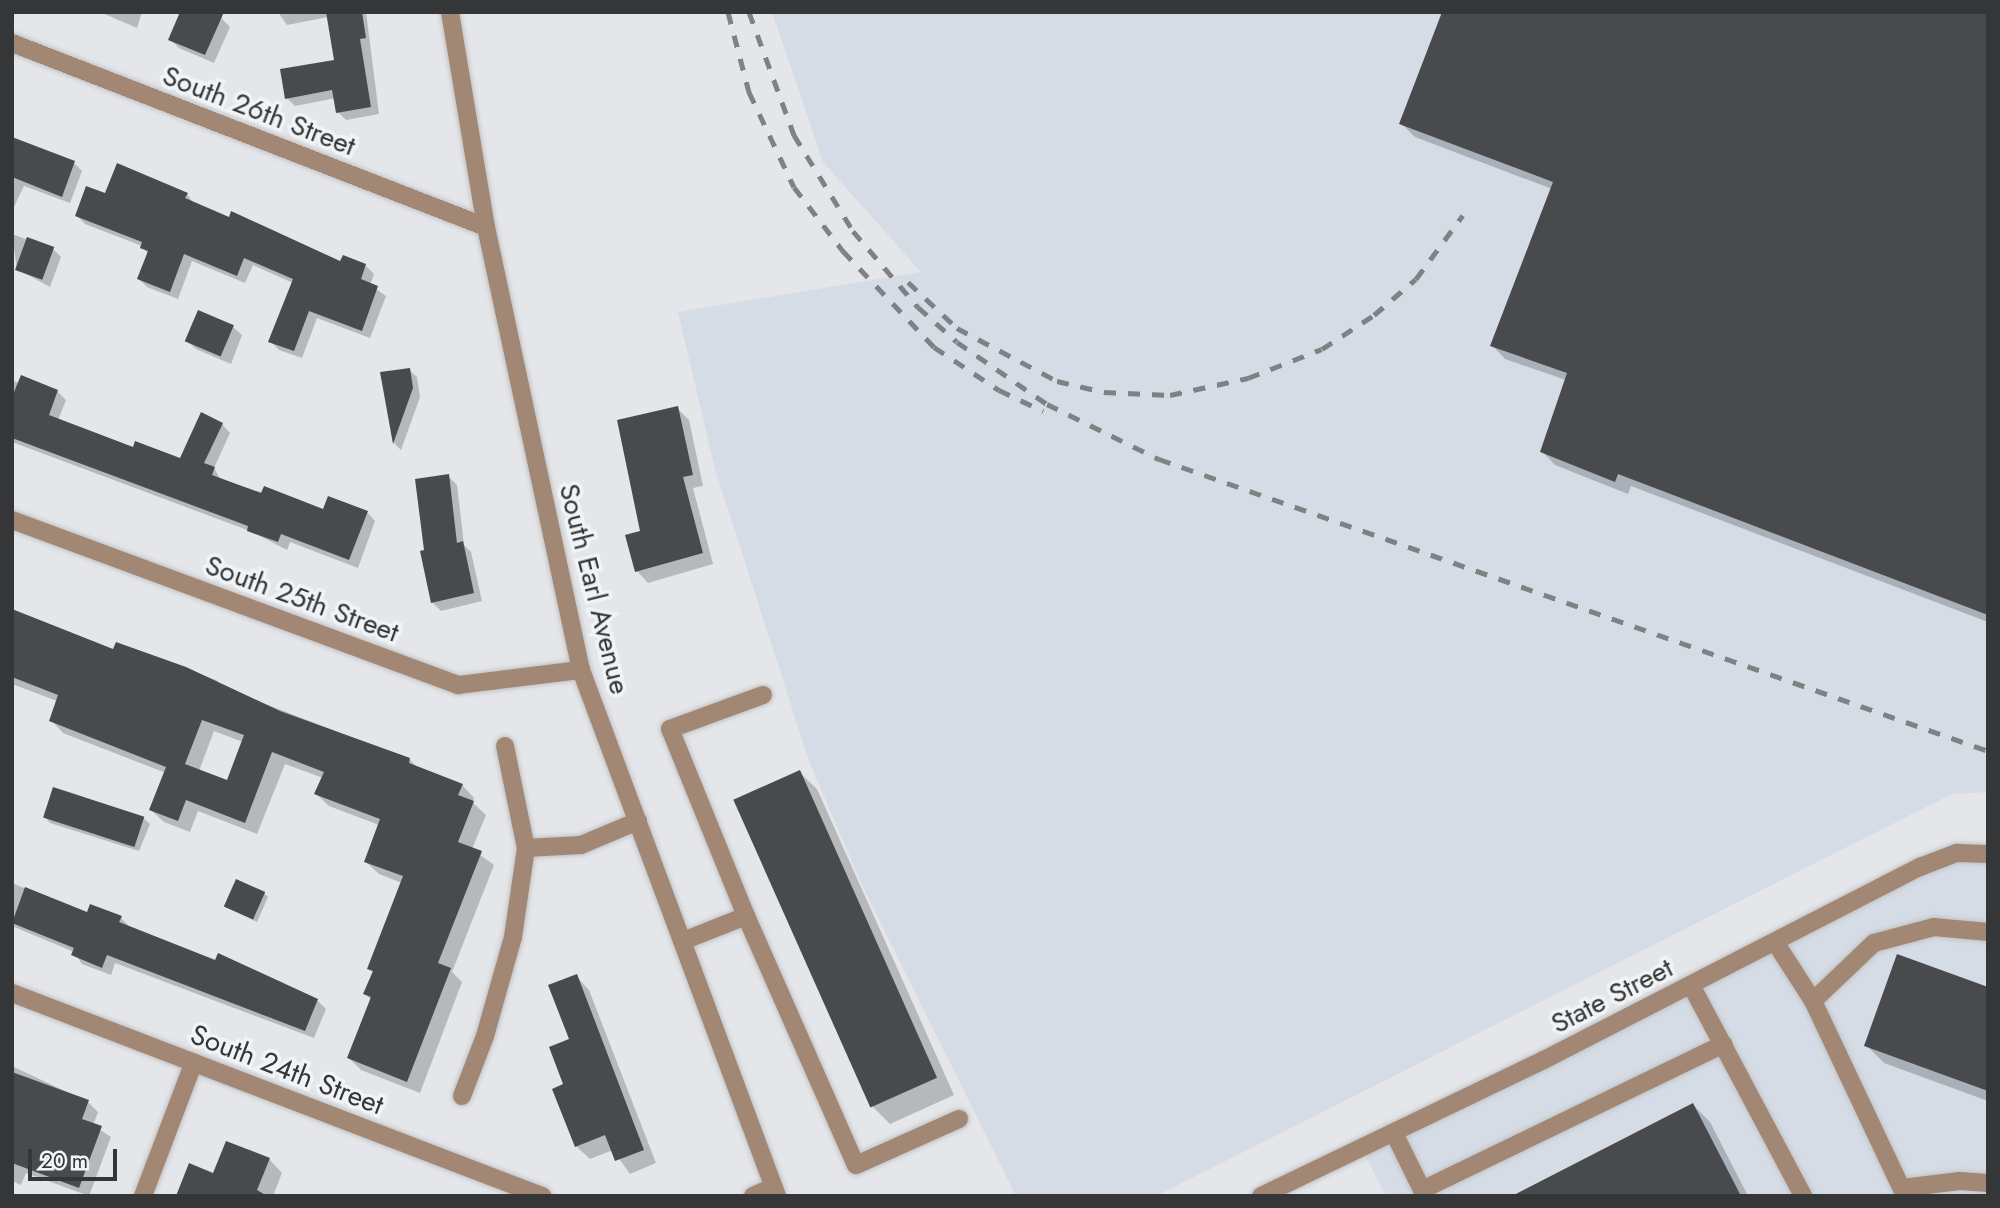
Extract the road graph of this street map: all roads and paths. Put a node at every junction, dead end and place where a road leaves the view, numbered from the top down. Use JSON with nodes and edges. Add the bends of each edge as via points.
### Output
{"nodes":[{"id":1,"x":450,"y":12,"type":"edge"},
{"id":2,"x":12,"y":43,"type":"edge"},
{"id":3,"x":486,"y":228,"type":"junction"},
{"id":4,"x":12,"y":520,"type":"edge"},
{"id":5,"x":581,"y":670,"type":"junction"},
{"id":6,"x":763,"y":695,"type":"dead end"},
{"id":7,"x":506,"y":746,"type":"dead end"},
{"id":8,"x":638,"y":821,"type":"junction"},
{"id":9,"x":526,"y":848,"type":"junction"},
{"id":10,"x":1988,"y":854,"type":"edge"},
{"id":11,"x":746,"y":916,"type":"junction"},
{"id":12,"x":1988,"y":932,"type":"edge"},
{"id":13,"x":683,"y":941,"type":"junction"},
{"id":14,"x":1775,"y":942,"type":"junction"},
{"id":15,"x":1691,"y":985,"type":"junction"},
{"id":16,"x":12,"y":993,"type":"edge"},
{"id":17,"x":1813,"y":1001,"type":"junction"},
{"id":18,"x":1724,"y":1044,"type":"junction"},
{"id":19,"x":194,"y":1062,"type":"junction"},
{"id":20,"x":462,"y":1096,"type":"dead end"},
{"id":21,"x":959,"y":1119,"type":"dead end"},
{"id":22,"x":1394,"y":1133,"type":"junction"},
{"id":23,"x":1988,"y":1183,"type":"edge"},
{"id":24,"x":775,"y":1191,"type":"edge"},
{"id":25,"x":1904,"y":1192,"type":"edge"},
{"id":26,"x":1424,"y":1193,"type":"edge"},
{"id":27,"x":143,"y":1196,"type":"edge"},
{"id":28,"x":542,"y":1196,"type":"edge"},
{"id":29,"x":753,"y":1196,"type":"edge"},
{"id":30,"x":1261,"y":1196,"type":"edge"},
{"id":31,"x":1803,"y":1196,"type":"edge"}],
"edges":[{"from":1,"to":3,"type":"street","name":"South Earl Avenue"},
{"from":2,"to":3,"type":"street","name":"South 26th Street"},
{"from":3,"to":5,"type":"street","name":"South Earl Avenue"},
{"from":4,"to":5,"type":"street","name":"South 25th Street","via":[[458,685]]},
{"from":5,"to":8,"type":"street","name":"South Earl Avenue"},
{"from":6,"to":11,"type":"street","via":[[670,729]]},
{"from":7,"to":9,"type":"street"},
{"from":8,"to":9,"type":"street","via":[[581,845]]},
{"from":8,"to":13,"type":"street","name":"South Earl Avenue"},
{"from":9,"to":20,"type":"street","via":[[513,937],[485,1036]]},
{"from":10,"to":14,"type":"street","name":"State Street","via":[[1958,853],[1920,867]]},
{"from":11,"to":13,"type":"street"},
{"from":11,"to":21,"type":"street","via":[[856,1166]]},
{"from":12,"to":17,"type":"street","via":[[1934,927],[1874,943]]},
{"from":13,"to":24,"type":"street","name":"South Earl Avenue"},
{"from":14,"to":15,"type":"street","name":"State Street"},
{"from":14,"to":17,"type":"street"},
{"from":15,"to":18,"type":"street"},
{"from":15,"to":22,"type":"street","name":"State Street"},
{"from":16,"to":19,"type":"street","name":"South 24th Street"},
{"from":17,"to":25,"type":"street"},
{"from":18,"to":26,"type":"street"},
{"from":18,"to":31,"type":"street"},
{"from":19,"to":27,"type":"street"},
{"from":19,"to":28,"type":"street","name":"South 24th Street"},
{"from":22,"to":26,"type":"street"},
{"from":22,"to":30,"type":"street","name":"State Street"},
{"from":23,"to":25,"type":"street","via":[[1960,1181]]},
{"from":24,"to":29,"type":"street"}]}
